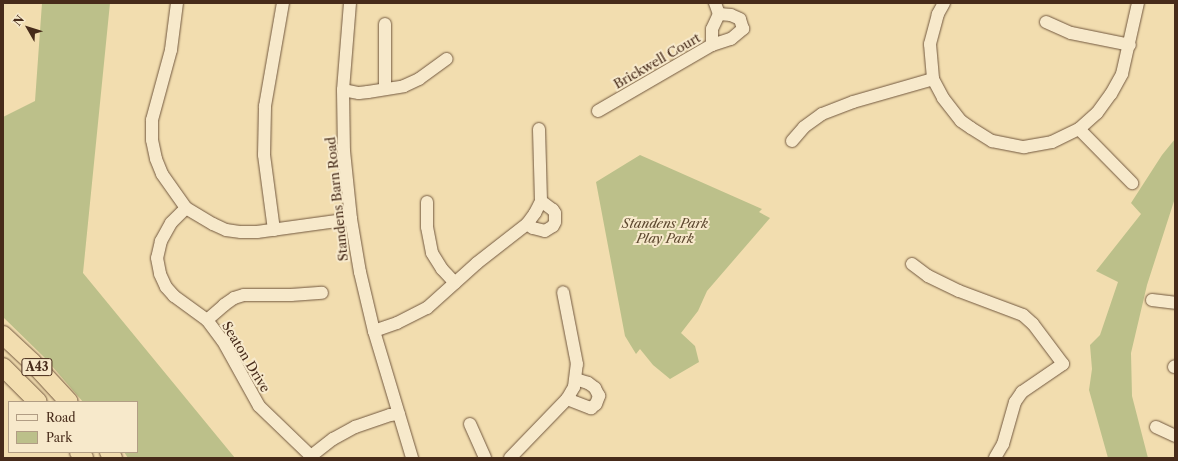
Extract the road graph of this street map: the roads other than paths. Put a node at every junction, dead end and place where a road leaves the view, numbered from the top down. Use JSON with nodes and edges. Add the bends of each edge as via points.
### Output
{"nodes":[{"id":1,"x":177,"y":3,"type":"edge"},
{"id":2,"x":283,"y":3,"type":"edge"},
{"id":3,"x":350,"y":3,"type":"edge"},
{"id":4,"x":944,"y":3,"type":"edge"},
{"id":5,"x":1138,"y":3,"type":"edge"},
{"id":6,"x":717,"y":9,"type":"edge"},
{"id":7,"x":1046,"y":22,"type":"dead end"},
{"id":8,"x":385,"y":24,"type":"dead end"},
{"id":9,"x":712,"y":45,"type":"junction"},
{"id":10,"x":1130,"y":45,"type":"junction"},
{"id":11,"x":447,"y":59,"type":"dead end"},
{"id":12,"x":933,"y":79,"type":"junction"},
{"id":13,"x":385,"y":89,"type":"junction"},
{"id":14,"x":343,"y":90,"type":"junction"},
{"id":15,"x":598,"y":111,"type":"dead end"},
{"id":16,"x":539,"y":129,"type":"dead end"},
{"id":17,"x":1079,"y":129,"type":"junction"},
{"id":18,"x":792,"y":141,"type":"dead end"},
{"id":19,"x":1132,"y":183,"type":"dead end"},
{"id":20,"x":540,"y":201,"type":"junction"},
{"id":21,"x":427,"y":202,"type":"dead end"},
{"id":22,"x":186,"y":208,"type":"junction"},
{"id":23,"x":351,"y":219,"type":"junction"},
{"id":24,"x":527,"y":224,"type":"junction"},
{"id":25,"x":274,"y":230,"type":"junction"},
{"id":26,"x":912,"y":264,"type":"dead end"},
{"id":27,"x":455,"y":283,"type":"junction"},
{"id":28,"x":563,"y":292,"type":"dead end"},
{"id":29,"x":322,"y":293,"type":"dead end"},
{"id":30,"x":1152,"y":300,"type":"dead end"},
{"id":31,"x":1175,"y":303,"type":"edge"},
{"id":32,"x":207,"y":320,"type":"junction"},
{"id":33,"x":374,"y":331,"type":"junction"},
{"id":34,"x":3,"y":335,"type":"edge"},
{"id":35,"x":3,"y":368,"type":"edge"},
{"id":36,"x":576,"y":379,"type":"junction"},
{"id":37,"x":567,"y":399,"type":"junction"},
{"id":38,"x":37,"y":401,"type":"edge"},
{"id":39,"x":68,"y":401,"type":"edge"},
{"id":40,"x":399,"y":414,"type":"junction"},
{"id":41,"x":470,"y":424,"type":"dead end"},
{"id":42,"x":1156,"y":427,"type":"dead end"},
{"id":43,"x":1175,"y":436,"type":"edge"},
{"id":44,"x":312,"y":457,"type":"edge"},
{"id":45,"x":412,"y":458,"type":"edge"},
{"id":46,"x":485,"y":458,"type":"edge"},
{"id":47,"x":510,"y":458,"type":"edge"},
{"id":48,"x":995,"y":458,"type":"edge"}],
"edges":[{"from":1,"to":22,"type":"street","via":[[171,50],[152,120],[152,140],[162,174]]},
{"from":2,"to":25,"type":"street","via":[[265,106],[264,154]]},
{"from":3,"to":14,"type":"street","name":"Standens Barn Road"},
{"from":4,"to":12,"type":"street","via":[[938,14],[930,44]]},
{"from":5,"to":10,"type":"street"},
{"from":6,"to":9,"type":"street","name":"Brickwell Court","via":[[712,29]]},
{"from":6,"to":9,"type":"street","via":[[740,19],[743,30],[730,39]]},
{"from":7,"to":10,"type":"street","via":[[1071,33]]},
{"from":8,"to":13,"type":"street"},
{"from":9,"to":15,"type":"street","name":"Brickwell Court"},
{"from":10,"to":17,"type":"street","via":[[1122,74],[1111,94],[1097,113]]},
{"from":11,"to":13,"type":"street","via":[[420,79],[404,86]]},
{"from":12,"to":17,"type":"street","via":[[943,98],[961,121],[992,141],[1024,147],[1039,145],[1052,142]]},
{"from":12,"to":18,"type":"street","via":[[853,102],[822,114],[804,127]]},
{"from":13,"to":14,"type":"street","via":[[359,93]]},
{"from":14,"to":23,"type":"street","name":"Standens Barn Road","via":[[344,151]]},
{"from":16,"to":20,"type":"street"},
{"from":17,"to":19,"type":"street"},
{"from":20,"to":24,"type":"street"},
{"from":20,"to":24,"type":"street","via":[[553,210],[555,222],[544,231]]},
{"from":21,"to":27,"type":"street","via":[[427,227],[432,253],[442,270]]},
{"from":22,"to":25,"type":"street","via":[[226,230]]},
{"from":22,"to":32,"type":"street","name":"Seaton Drive","via":[[160,241],[157,258],[160,274],[174,296]]},
{"from":23,"to":25,"type":"street"},
{"from":23,"to":33,"type":"street","name":"Standens Barn Road"},
{"from":24,"to":27,"type":"street"},
{"from":26,"to":48,"type":"street","via":[[928,276],[959,291],[1023,315],[1033,324],[1062,364],[1022,392],[1014,402],[1003,444]]},
{"from":27,"to":33,"type":"street","via":[[438,300],[416,315]]},
{"from":28,"to":36,"type":"street","via":[[577,364]]},
{"from":29,"to":32,"type":"street","via":[[244,295],[234,298]]},
{"from":30,"to":31,"type":"street"},
{"from":32,"to":44,"type":"street","name":"Seaton Drive","via":[[223,341],[259,406]]},
{"from":33,"to":40,"type":"street","name":"Standens Barn Road"},
{"from":34,"to":39,"type":"highway","number":"A43"},
{"from":35,"to":38,"type":"highway","number":"A43"},
{"from":36,"to":37,"type":"street"},
{"from":36,"to":37,"type":"street","via":[[595,388],[599,396],[596,404],[591,408]]},
{"from":37,"to":47,"type":"street"},
{"from":40,"to":44,"type":"street","via":[[354,427],[333,439]]},
{"from":40,"to":45,"type":"street","name":"Standens Barn Road"},
{"from":41,"to":46,"type":"street"},
{"from":42,"to":43,"type":"street"}]}
